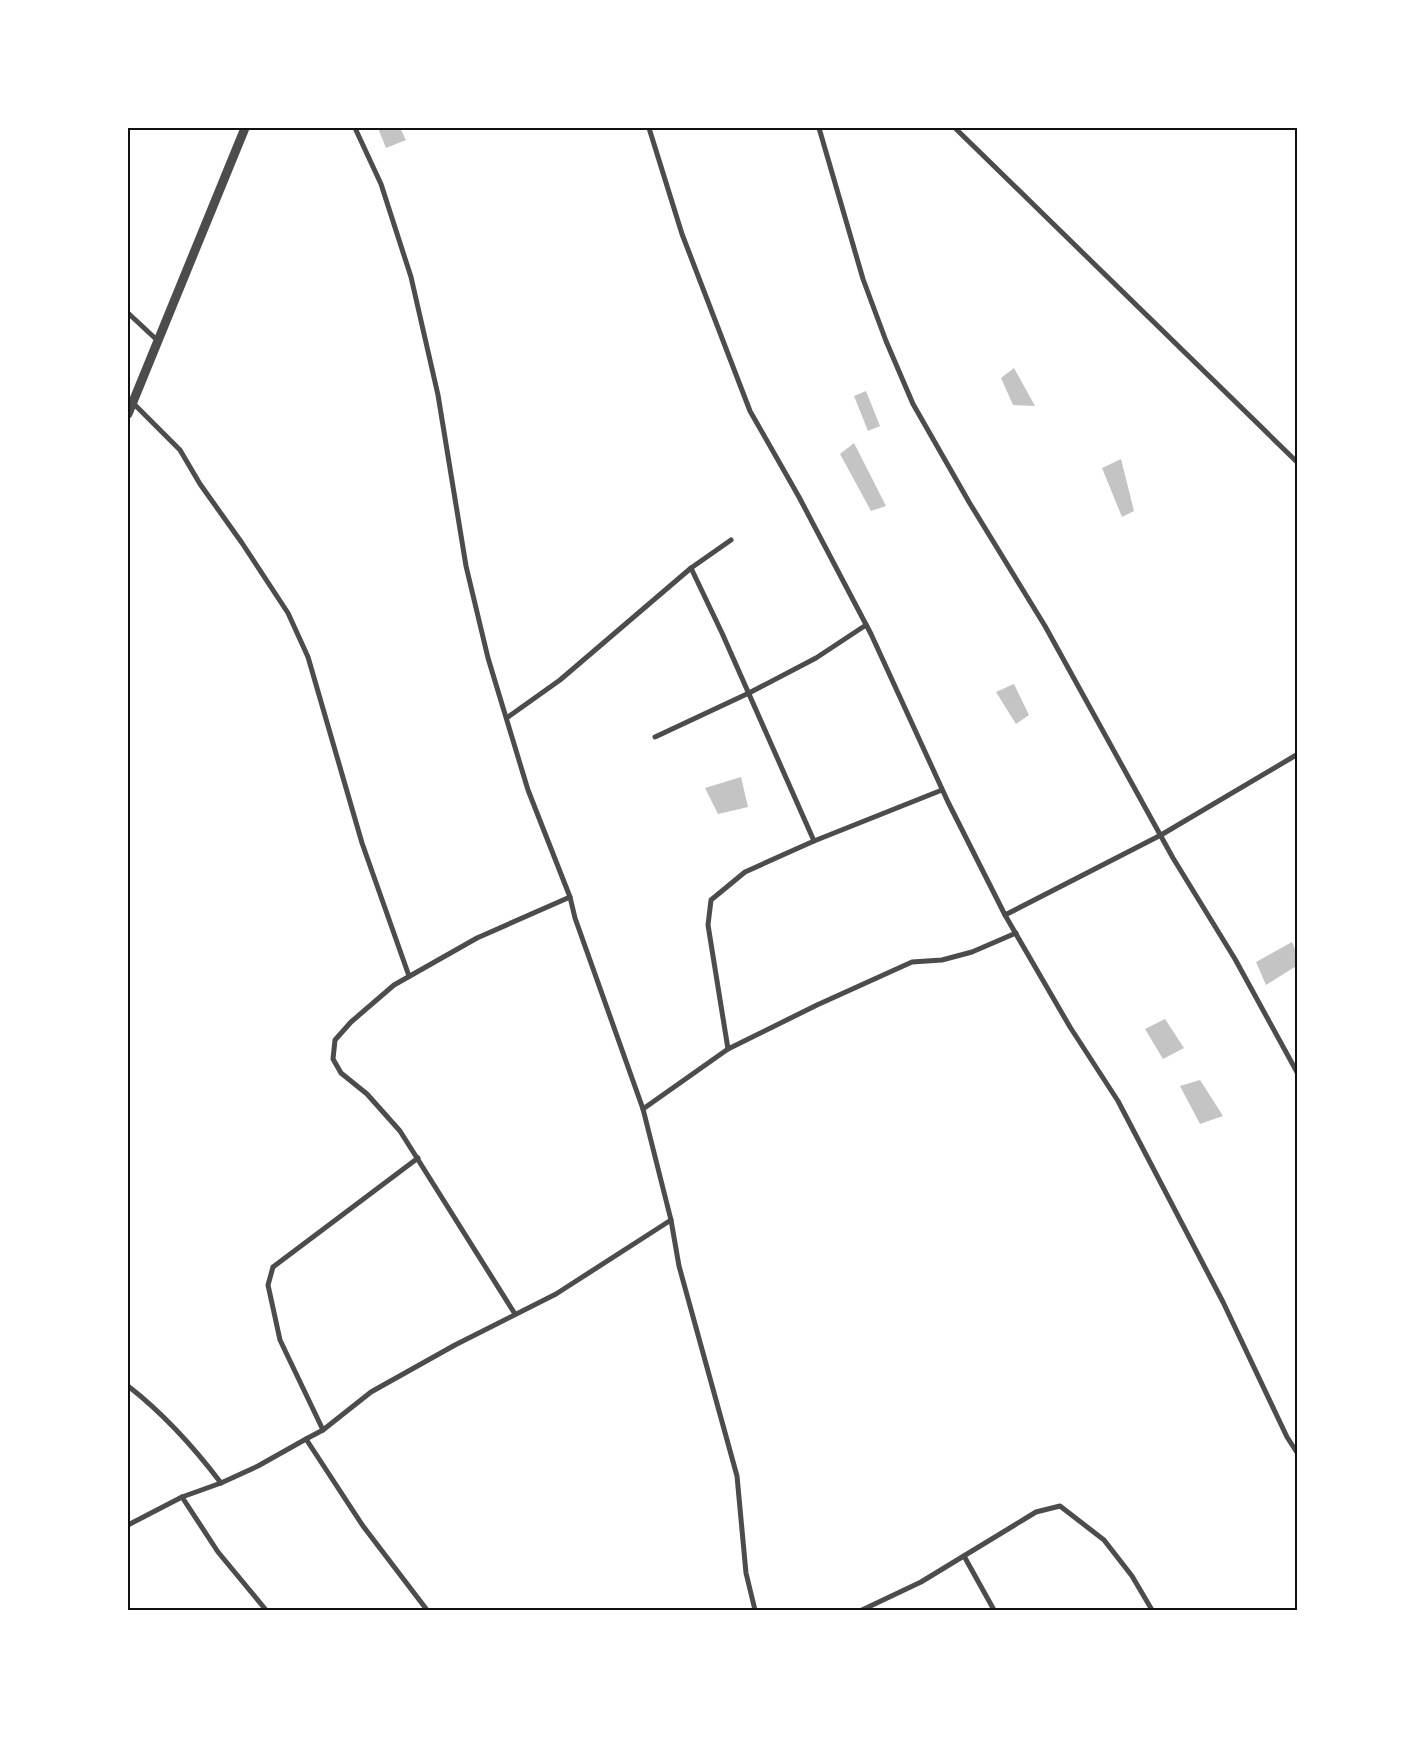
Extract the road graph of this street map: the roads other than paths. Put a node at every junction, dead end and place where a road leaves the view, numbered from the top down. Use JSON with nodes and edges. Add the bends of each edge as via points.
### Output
{"nodes":[{"id":1,"x":245,"y":128,"type":"edge"},
{"id":2,"x":354,"y":128,"type":"edge"},
{"id":3,"x":649,"y":128,"type":"edge"},
{"id":4,"x":819,"y":128,"type":"edge"},
{"id":5,"x":955,"y":128,"type":"edge"},
{"id":6,"x":128,"y":312,"type":"edge"},
{"id":7,"x":158,"y":341,"type":"junction"},
{"id":8,"x":132,"y":402,"type":"junction"},
{"id":9,"x":128,"y":414,"type":"edge"},
{"id":10,"x":1298,"y":463,"type":"edge"},
{"id":11,"x":731,"y":540,"type":"dead end"},
{"id":12,"x":691,"y":568,"type":"junction"},
{"id":13,"x":866,"y":625,"type":"junction"},
{"id":14,"x":749,"y":693,"type":"junction"},
{"id":15,"x":508,"y":717,"type":"junction"},
{"id":16,"x":655,"y":737,"type":"dead end"},
{"id":17,"x":1298,"y":754,"type":"edge"},
{"id":18,"x":942,"y":790,"type":"junction"},
{"id":19,"x":1161,"y":835,"type":"junction"},
{"id":20,"x":814,"y":841,"type":"junction"},
{"id":21,"x":570,"y":896,"type":"junction"},
{"id":22,"x":1005,"y":915,"type":"junction"},
{"id":23,"x":1016,"y":933,"type":"junction"},
{"id":24,"x":409,"y":976,"type":"junction"},
{"id":25,"x":728,"y":1049,"type":"junction"},
{"id":26,"x":1298,"y":1074,"type":"edge"},
{"id":27,"x":643,"y":1109,"type":"junction"},
{"id":28,"x":418,"y":1158,"type":"junction"},
{"id":29,"x":671,"y":1220,"type":"junction"},
{"id":30,"x":515,"y":1314,"type":"junction"},
{"id":31,"x":128,"y":1386,"type":"edge"},
{"id":32,"x":323,"y":1430,"type":"junction"},
{"id":33,"x":306,"y":1440,"type":"junction"},
{"id":34,"x":1298,"y":1454,"type":"edge"},
{"id":35,"x":221,"y":1483,"type":"junction"},
{"id":36,"x":182,"y":1497,"type":"junction"},
{"id":37,"x":128,"y":1525,"type":"edge"},
{"id":38,"x":964,"y":1556,"type":"junction"},
{"id":39,"x":266,"y":1610,"type":"edge"},
{"id":40,"x":427,"y":1610,"type":"edge"},
{"id":41,"x":755,"y":1610,"type":"edge"},
{"id":42,"x":862,"y":1610,"type":"edge"},
{"id":43,"x":994,"y":1610,"type":"edge"},
{"id":44,"x":1152,"y":1610,"type":"edge"}],
"edges":[{"from":1,"to":7,"type":"street"},
{"from":2,"to":15,"type":"street","via":[[381,184],[411,277],[438,395],[466,566],[488,658]]},
{"from":3,"to":13,"type":"street","via":[[682,234],[750,411]]},
{"from":4,"to":19,"type":"street","via":[[863,279],[914,404],[1045,626]]},
{"from":5,"to":10,"type":"street"},
{"from":6,"to":7,"type":"street"},
{"from":7,"to":8,"type":"street"},
{"from":8,"to":9,"type":"street"},
{"from":8,"to":24,"type":"street","via":[[180,450],[288,613],[308,657],[362,843]]},
{"from":11,"to":12,"type":"street"},
{"from":12,"to":14,"type":"street"},
{"from":12,"to":15,"type":"street","via":[[560,680]]},
{"from":13,"to":14,"type":"street","via":[[816,658]]},
{"from":13,"to":18,"type":"street"},
{"from":14,"to":16,"type":"street"},
{"from":14,"to":20,"type":"street"},
{"from":15,"to":21,"type":"street","via":[[528,790]]},
{"from":17,"to":19,"type":"street"},
{"from":18,"to":20,"type":"street"},
{"from":18,"to":22,"type":"street"},
{"from":19,"to":22,"type":"street"},
{"from":19,"to":26,"type":"street","via":[[1235,959]]},
{"from":20,"to":25,"type":"street","via":[[745,872],[711,900],[708,925]]},
{"from":21,"to":24,"type":"street","via":[[477,938]]},
{"from":21,"to":27,"type":"street"},
{"from":22,"to":23,"type":"street"},
{"from":23,"to":25,"type":"street","via":[[972,952],[942,960],[912,962]]},
{"from":23,"to":34,"type":"street","via":[[1070,1027],[1118,1101]]},
{"from":24,"to":28,"type":"street","via":[[351,1022],[335,1040],[333,1059],[342,1073],[367,1094],[400,1131]]},
{"from":25,"to":27,"type":"street"},
{"from":27,"to":29,"type":"street"},
{"from":28,"to":30,"type":"street"},
{"from":28,"to":32,"type":"street","via":[[273,1266],[268,1285],[280,1340]]},
{"from":29,"to":30,"type":"street","via":[[556,1294]]},
{"from":29,"to":41,"type":"street","via":[[679,1266],[737,1476],[746,1573]]},
{"from":30,"to":32,"type":"street","via":[[371,1392]]},
{"from":31,"to":35,"type":"street","via":[[155,1407],[194,1448]]},
{"from":32,"to":33,"type":"street"},
{"from":33,"to":35,"type":"street"},
{"from":33,"to":40,"type":"street","via":[[363,1526]]},
{"from":35,"to":36,"type":"street"},
{"from":36,"to":37,"type":"street"},
{"from":36,"to":39,"type":"street","via":[[218,1552]]},
{"from":38,"to":42,"type":"street","via":[[921,1582]]},
{"from":38,"to":43,"type":"street"},
{"from":38,"to":44,"type":"street","via":[[1036,1512],[1060,1506],[1104,1540],[1132,1576]]}]}
